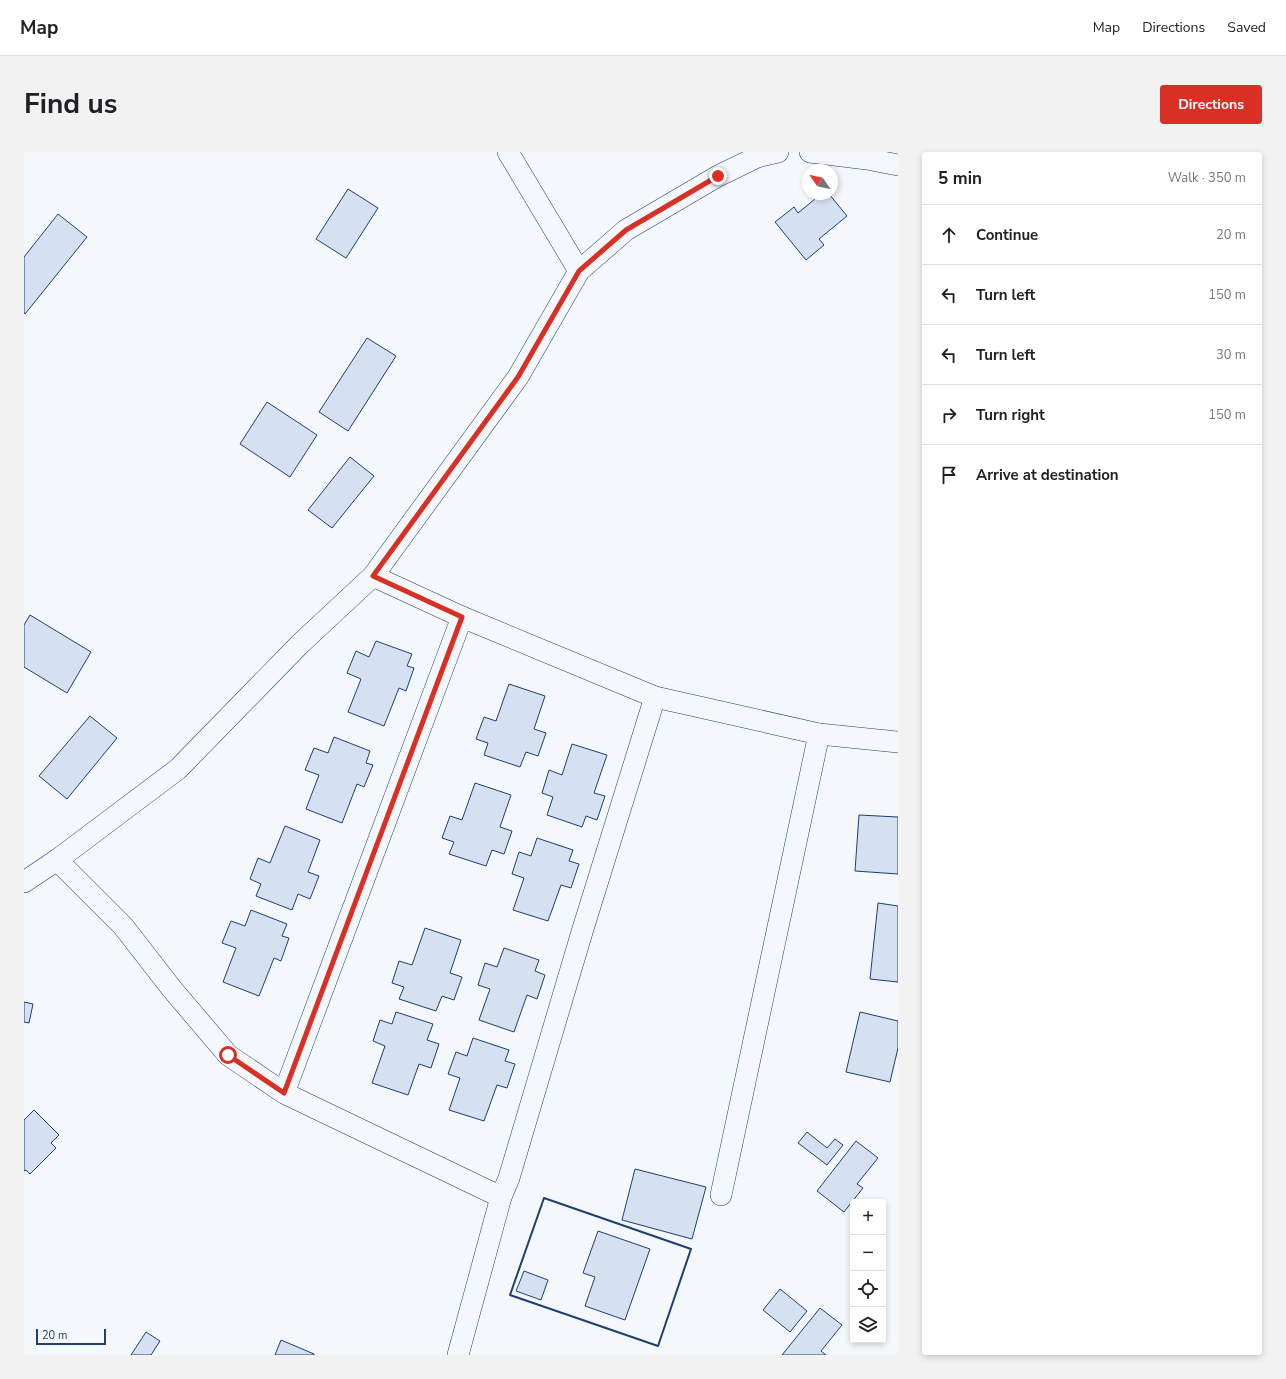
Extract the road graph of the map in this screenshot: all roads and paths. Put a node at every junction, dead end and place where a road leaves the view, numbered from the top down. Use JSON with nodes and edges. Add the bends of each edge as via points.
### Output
{"nodes":[{"id":1,"x":508,"y":152,"type":"edge"},
{"id":2,"x":778,"y":152,"type":"edge"},
{"id":3,"x":810,"y":152,"type":"edge"},
{"id":4,"x":898,"y":165,"type":"edge"},
{"id":5,"x":579,"y":271,"type":"junction"},
{"id":6,"x":373,"y":576,"type":"junction"},
{"id":7,"x":462,"y":617,"type":"junction"},
{"id":8,"x":656,"y":697,"type":"junction"},
{"id":9,"x":819,"y":734,"type":"junction"},
{"id":10,"x":898,"y":742,"type":"edge"},
{"id":11,"x":57,"y":860,"type":"junction"},
{"id":12,"x":24,"y":882,"type":"edge"},
{"id":13,"x":284,"y":1093,"type":"junction"},
{"id":14,"x":722,"y":1195,"type":"dead end"},
{"id":15,"x":501,"y":1197,"type":"junction"},
{"id":16,"x":458,"y":1355,"type":"edge"}],
"edges":[{"from":1,"to":5,"type":"street"},
{"from":2,"to":5,"type":"street","via":[[757,157],[718,176],[626,230]]},
{"from":3,"to":4,"type":"street"},
{"from":5,"to":6,"type":"street","via":[[518,377]]},
{"from":6,"to":7,"type":"street"},
{"from":6,"to":11,"type":"street","via":[[300,644],[178,769]]},
{"from":7,"to":8,"type":"street"},
{"from":7,"to":13,"type":"street"},
{"from":8,"to":9,"type":"street"},
{"from":8,"to":15,"type":"street","via":[[582,932],[509,1178]]},
{"from":9,"to":10,"type":"street"},
{"from":9,"to":14,"type":"street"},
{"from":11,"to":12,"type":"street"},
{"from":11,"to":13,"type":"street","via":[[123,926],[228,1055]]},
{"from":13,"to":15,"type":"street"},
{"from":15,"to":16,"type":"street"}]}
